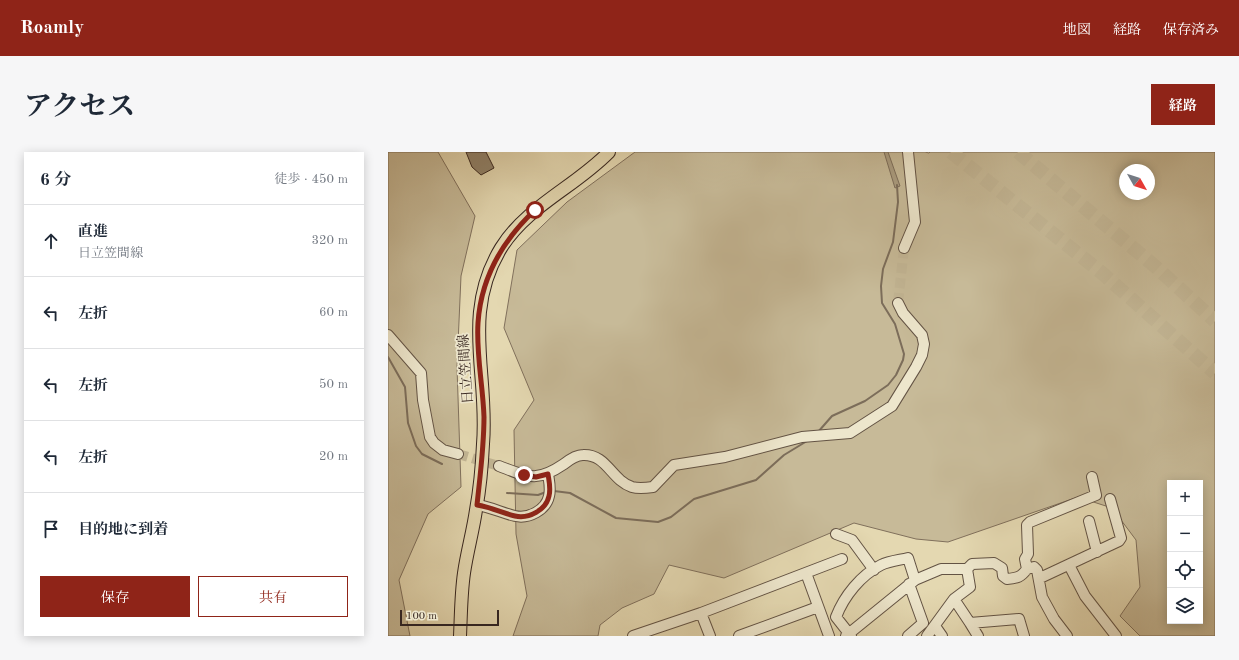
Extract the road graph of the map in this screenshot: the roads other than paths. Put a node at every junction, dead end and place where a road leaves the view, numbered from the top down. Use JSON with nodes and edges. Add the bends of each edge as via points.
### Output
{"nodes":[{"id":1,"x":609,"y":152,"type":"edge"},
{"id":2,"x":908,"y":152,"type":"edge"},
{"id":3,"x":904,"y":248,"type":"tunnel mouth"},
{"id":4,"x":898,"y":303,"type":"tunnel mouth"},
{"id":5,"x":388,"y":335,"type":"edge"},
{"id":6,"x":458,"y":454,"type":"tunnel mouth"},
{"id":7,"x":499,"y":466,"type":"tunnel mouth"},
{"id":8,"x":548,"y":474,"type":"junction"},
{"id":9,"x":1092,"y":477,"type":"dead end"},
{"id":10,"x":1110,"y":499,"type":"dead end"},
{"id":11,"x":477,"y":505,"type":"junction"},
{"id":12,"x":1089,"y":521,"type":"dead end"},
{"id":13,"x":836,"y":534,"type":"dead end"},
{"id":14,"x":1097,"y":552,"type":"junction"},
{"id":15,"x":842,"y":559,"type":"dead end"},
{"id":16,"x":1069,"y":565,"type":"junction"},
{"id":17,"x":967,"y":569,"type":"junction"},
{"id":18,"x":1027,"y":569,"type":"junction"},
{"id":19,"x":874,"y":570,"type":"junction"},
{"id":20,"x":806,"y":573,"type":"junction"},
{"id":21,"x":1040,"y":578,"type":"junction"},
{"id":22,"x":912,"y":582,"type":"junction"},
{"id":23,"x":954,"y":599,"type":"junction"},
{"id":24,"x":818,"y":607,"type":"junction"},
{"id":25,"x":702,"y":613,"type":"junction"},
{"id":26,"x":970,"y":623,"type":"junction"},
{"id":27,"x":935,"y":626,"type":"junction"},
{"id":28,"x":460,"y":636,"type":"edge"},
{"id":29,"x":634,"y":636,"type":"edge"},
{"id":30,"x":710,"y":636,"type":"edge"},
{"id":31,"x":739,"y":636,"type":"edge"},
{"id":32,"x":829,"y":636,"type":"edge"},
{"id":33,"x":849,"y":636,"type":"edge"},
{"id":34,"x":908,"y":636,"type":"edge"},
{"id":35,"x":927,"y":636,"type":"edge"},
{"id":36,"x":942,"y":636,"type":"edge"},
{"id":37,"x":978,"y":636,"type":"edge"},
{"id":38,"x":1024,"y":636,"type":"edge"},
{"id":39,"x":1067,"y":636,"type":"edge"},
{"id":40,"x":1116,"y":636,"type":"edge"}],
"edges":[{"from":1,"to":11,"type":"main road","name":"日立笠間線","via":[[596,165],[524,220],[502,247],[488,276],[478,324],[484,441]]},
{"from":2,"to":3,"type":"street","via":[[915,222]]},
{"from":4,"to":8,"type":"street","via":[[922,335],[922,355],[892,406],[850,433],[802,437],[726,457],[674,465],[653,487],[632,487],[614,474],[605,462],[593,456],[571,458]]},
{"from":5,"to":6,"type":"street","via":[[421,373],[430,437],[443,450]]},
{"from":7,"to":8,"type":"street","via":[[536,477]]},
{"from":8,"to":11,"type":"street","via":[[549,497],[535,513],[516,516]]},
{"from":9,"to":18,"type":"street","via":[[1096,494],[1027,525]]},
{"from":10,"to":14,"type":"street","via":[[1121,538]]},
{"from":11,"to":28,"type":"main road","name":"日立笠間線","via":[[464,572]]},
{"from":12,"to":14,"type":"street"},
{"from":13,"to":19,"type":"street","via":[[852,540]]},
{"from":14,"to":16,"type":"street"},
{"from":15,"to":20,"type":"street"},
{"from":16,"to":21,"type":"street"},
{"from":16,"to":40,"type":"street","via":[[1084,596]]},
{"from":17,"to":18,"type":"street","via":[[972,564],[994,563],[1002,568],[1003,576],[1007,579],[1022,576]]},
{"from":17,"to":22,"type":"street","via":[[941,569]]},
{"from":17,"to":23,"type":"street","via":[[970,587]]},
{"from":18,"to":21,"type":"street","via":[[1034,568]]},
{"from":19,"to":22,"type":"street","via":[[881,565],[908,558]]},
{"from":19,"to":33,"type":"street","via":[[860,580],[838,611],[836,617]]},
{"from":20,"to":24,"type":"street"},
{"from":20,"to":25,"type":"street"},
{"from":21,"to":39,"type":"street","via":[[1042,597]]},
{"from":22,"to":33,"type":"street"},
{"from":22,"to":34,"type":"street","via":[[923,623]]},
{"from":23,"to":26,"type":"street"},
{"from":23,"to":27,"type":"street"},
{"from":24,"to":31,"type":"street"},
{"from":24,"to":32,"type":"street"},
{"from":25,"to":29,"type":"street"},
{"from":25,"to":30,"type":"street"},
{"from":26,"to":37,"type":"street"},
{"from":26,"to":38,"type":"street","via":[[1019,619]]},
{"from":27,"to":35,"type":"street"},
{"from":27,"to":36,"type":"street"}]}
